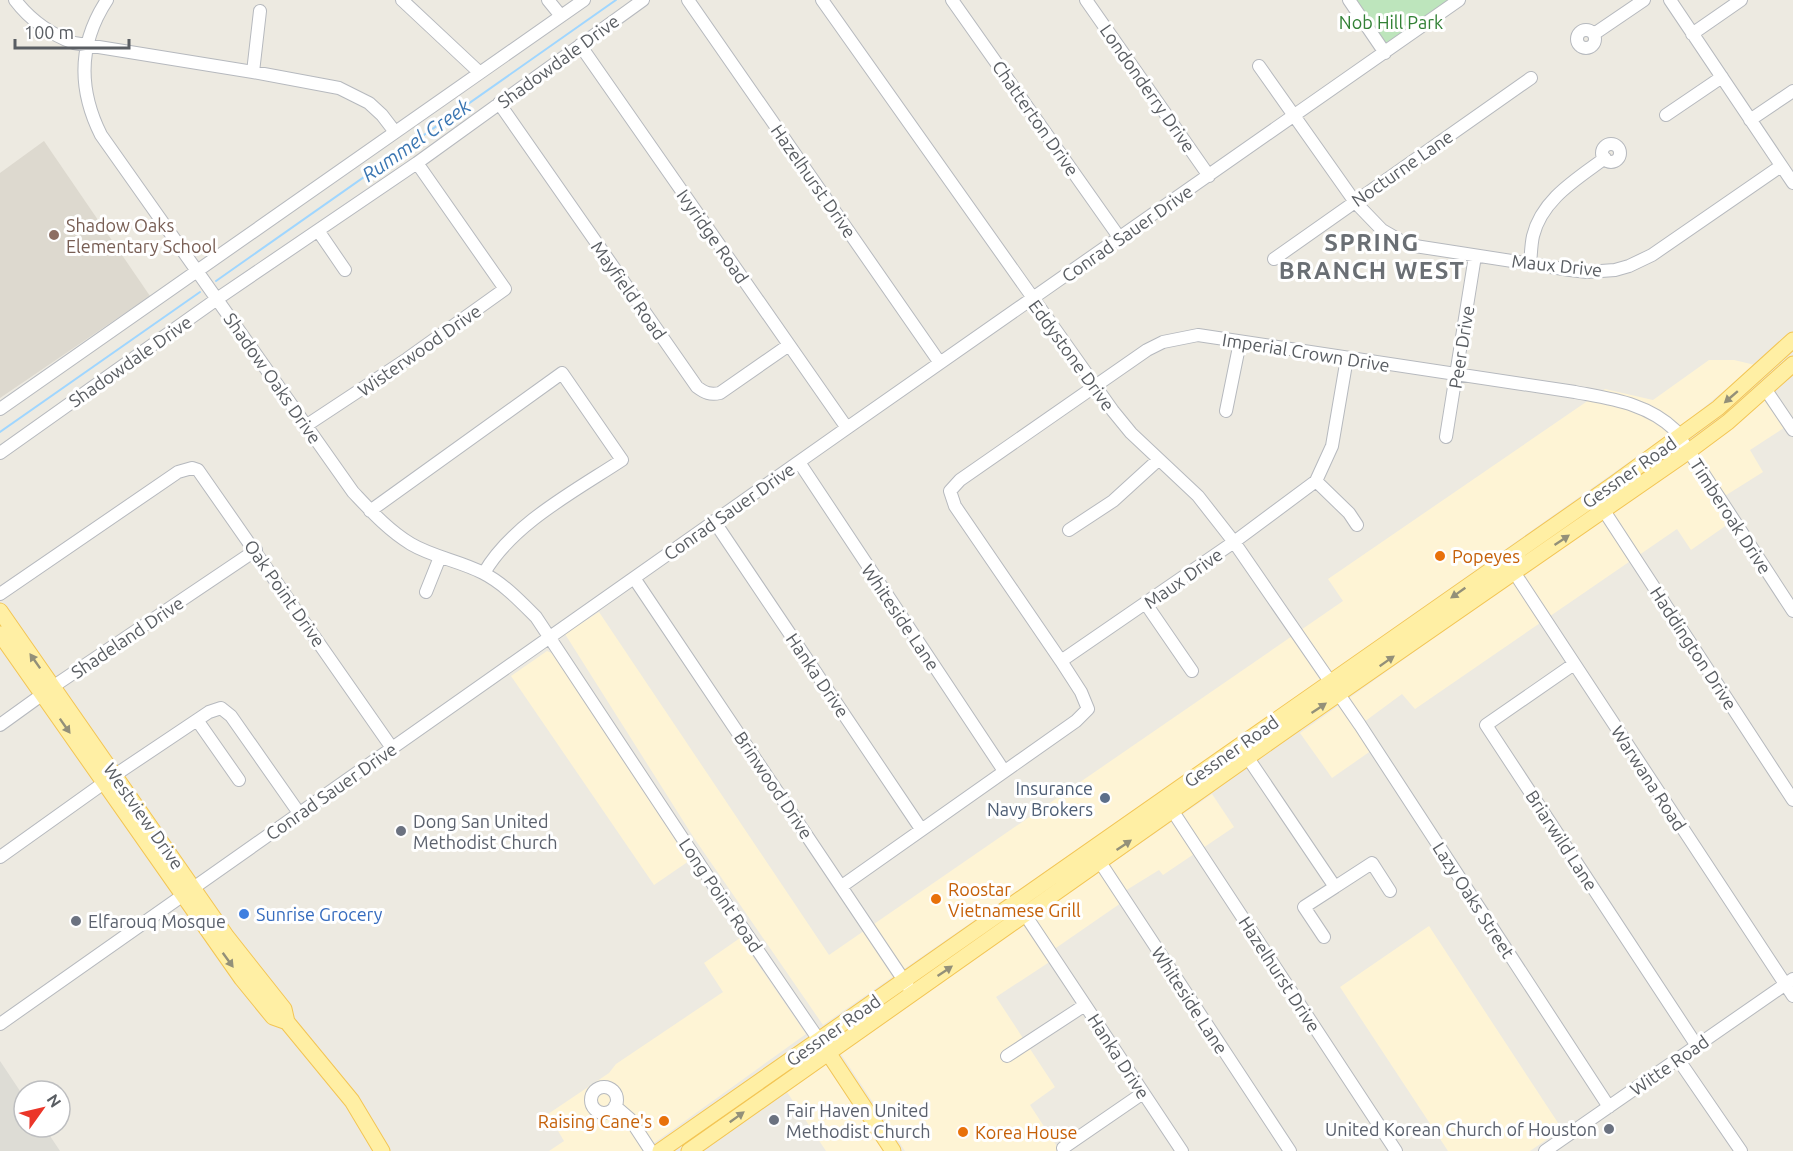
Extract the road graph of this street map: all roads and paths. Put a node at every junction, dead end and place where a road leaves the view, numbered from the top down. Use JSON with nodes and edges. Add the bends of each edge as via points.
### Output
{"nodes":[{"id":1,"x":15,"y":0,"type":"edge"},
{"id":2,"x":107,"y":0,"type":"edge"},
{"id":3,"x":402,"y":0,"type":"edge"},
{"id":4,"x":548,"y":0,"type":"edge"},
{"id":5,"x":584,"y":0,"type":"edge"},
{"id":6,"x":644,"y":0,"type":"edge"},
{"id":7,"x":688,"y":0,"type":"edge"},
{"id":8,"x":822,"y":0,"type":"edge"},
{"id":9,"x":952,"y":0,"type":"edge"},
{"id":10,"x":1086,"y":0,"type":"edge"},
{"id":11,"x":1349,"y":0,"type":"edge"},
{"id":12,"x":1459,"y":0,"type":"edge"},
{"id":13,"x":1644,"y":0,"type":"edge"},
{"id":14,"x":1670,"y":0,"type":"edge"},
{"id":15,"x":1741,"y":0,"type":"edge"},
{"id":16,"x":260,"y":11,"type":"dead end"},
{"id":17,"x":561,"y":16,"type":"junction"},
{"id":18,"x":1594,"y":34,"type":"dead end"},
{"id":19,"x":1692,"y":34,"type":"junction"},
{"id":20,"x":580,"y":45,"type":"junction"},
{"id":21,"x":87,"y":46,"type":"junction"},
{"id":22,"x":1386,"y":52,"type":"junction"},
{"id":23,"x":1259,"y":66,"type":"dead end"},
{"id":24,"x":253,"y":72,"type":"junction"},
{"id":25,"x":480,"y":73,"type":"junction"},
{"id":26,"x":1722,"y":77,"type":"junction"},
{"id":27,"x":1531,"y":78,"type":"dead end"},
{"id":28,"x":1793,"y":91,"type":"edge"},
{"id":29,"x":499,"y":103,"type":"junction"},
{"id":30,"x":1295,"y":115,"type":"junction"},
{"id":31,"x":1666,"y":115,"type":"dead end"},
{"id":32,"x":1750,"y":120,"type":"junction"},
{"id":33,"x":395,"y":132,"type":"junction"},
{"id":34,"x":1605,"y":158,"type":"dead end"},
{"id":35,"x":417,"y":163,"type":"junction"},
{"id":36,"x":1781,"y":166,"type":"junction"},
{"id":37,"x":1209,"y":176,"type":"junction"},
{"id":38,"x":1792,"y":181,"type":"edge"},
{"id":39,"x":1355,"y":202,"type":"junction"},
{"id":40,"x":319,"y":232,"type":"junction"},
{"id":41,"x":1119,"y":237,"type":"junction"},
{"id":42,"x":1475,"y":256,"type":"junction"},
{"id":43,"x":1274,"y":259,"type":"dead end"},
{"id":44,"x":1530,"y":264,"type":"junction"},
{"id":45,"x":345,"y":270,"type":"dead end"},
{"id":46,"x":197,"y":271,"type":"junction"},
{"id":47,"x":217,"y":299,"type":"junction"},
{"id":48,"x":1032,"y":299,"type":"junction"},
{"id":49,"x":1793,"y":340,"type":"edge"},
{"id":50,"x":1240,"y":342,"type":"junction"},
{"id":51,"x":789,"y":345,"type":"junction"},
{"id":52,"x":1347,"y":358,"type":"junction"},
{"id":53,"x":940,"y":363,"type":"junction"},
{"id":54,"x":1793,"y":364,"type":"edge"},
{"id":55,"x":1456,"y":374,"type":"junction"},
{"id":56,"x":1095,"y":387,"type":"junction"},
{"id":57,"x":1766,"y":390,"type":"junction"},
{"id":58,"x":0,"y":409,"type":"edge"},
{"id":59,"x":1226,"y":411,"type":"dead end"},
{"id":60,"x":307,"y":425,"type":"junction"},
{"id":61,"x":847,"y":428,"type":"junction"},
{"id":62,"x":1793,"y":430,"type":"edge"},
{"id":63,"x":1679,"y":436,"type":"junction"},
{"id":64,"x":1446,"y":437,"type":"dead end"},
{"id":65,"x":1689,"y":451,"type":"junction"},
{"id":66,"x":0,"y":453,"type":"edge"},
{"id":67,"x":1158,"y":460,"type":"junction"},
{"id":68,"x":799,"y":462,"type":"junction"},
{"id":69,"x":1316,"y":481,"type":"junction"},
{"id":70,"x":1595,"y":497,"type":"junction"},
{"id":71,"x":370,"y":511,"type":"junction"},
{"id":72,"x":1604,"y":511,"type":"junction"},
{"id":73,"x":714,"y":521,"type":"junction"},
{"id":74,"x":1357,"y":525,"type":"dead end"},
{"id":75,"x":1069,"y":530,"type":"dead end"},
{"id":76,"x":1234,"y":542,"type":"junction"},
{"id":77,"x":256,"y":550,"type":"junction"},
{"id":78,"x":440,"y":557,"type":"junction"},
{"id":79,"x":1506,"y":559,"type":"junction"},
{"id":80,"x":484,"y":573,"type":"junction"},
{"id":81,"x":1514,"y":573,"type":"junction"},
{"id":82,"x":634,"y":578,"type":"junction"},
{"id":83,"x":426,"y":592,"type":"dead end"},
{"id":84,"x":0,"y":594,"type":"edge"},
{"id":85,"x":1146,"y":604,"type":"junction"},
{"id":86,"x":0,"y":611,"type":"edge"},
{"id":87,"x":1793,"y":611,"type":"edge"},
{"id":88,"x":0,"y":634,"type":"edge"},
{"id":89,"x":550,"y":637,"type":"junction"},
{"id":90,"x":1061,"y":661,"type":"junction"},
{"id":91,"x":1574,"y":664,"type":"junction"},
{"id":92,"x":1192,"y":671,"type":"dead end"},
{"id":93,"x":1330,"y":682,"type":"junction"},
{"id":94,"x":48,"y":690,"type":"junction"},
{"id":95,"x":1339,"y":695,"type":"junction"},
{"id":96,"x":197,"y":720,"type":"junction"},
{"id":97,"x":0,"y":725,"type":"edge"},
{"id":98,"x":392,"y":748,"type":"junction"},
{"id":99,"x":1248,"y":758,"type":"junction"},
{"id":100,"x":1004,"y":771,"type":"junction"},
{"id":101,"x":110,"y":779,"type":"junction"},
{"id":102,"x":239,"y":780,"type":"dead end"},
{"id":103,"x":1164,"y":798,"type":"junction"},
{"id":104,"x":1792,"y":798,"type":"edge"},
{"id":105,"x":1173,"y":811,"type":"junction"},
{"id":106,"x":299,"y":813,"type":"junction"},
{"id":107,"x":921,"y":829,"type":"junction"},
{"id":108,"x":1095,"y":855,"type":"junction"},
{"id":109,"x":0,"y":857,"type":"edge"},
{"id":110,"x":842,"y":886,"type":"junction"},
{"id":111,"x":1335,"y":887,"type":"junction"},
{"id":112,"x":1390,"y":891,"type":"dead end"},
{"id":113,"x":188,"y":892,"type":"junction"},
{"id":114,"x":1016,"y":902,"type":"junction"},
{"id":115,"x":1025,"y":915,"type":"junction"},
{"id":116,"x":1324,"y":937,"type":"dead end"},
{"id":117,"x":904,"y":980,"type":"junction"},
{"id":118,"x":1789,"y":982,"type":"edge"},
{"id":119,"x":912,"y":993,"type":"junction"},
{"id":120,"x":1793,"y":996,"type":"edge"},
{"id":121,"x":1084,"y":1005,"type":"junction"},
{"id":122,"x":0,"y":1024,"type":"edge"},
{"id":123,"x":824,"y":1046,"type":"junction"},
{"id":124,"x":1697,"y":1046,"type":"junction"},
{"id":125,"x":1007,"y":1056,"type":"dead end"},
{"id":126,"x":1677,"y":1059,"type":"junction"},
{"id":127,"x":1143,"y":1093,"type":"junction"},
{"id":128,"x":615,"y":1106,"type":"dead end"},
{"id":129,"x":1609,"y":1107,"type":"junction"},
{"id":130,"x":1063,"y":1148,"type":"dead end"},
{"id":131,"x":382,"y":1151,"type":"edge"},
{"id":132,"x":651,"y":1151,"type":"edge"},
{"id":133,"x":660,"y":1151,"type":"edge"},
{"id":134,"x":689,"y":1151,"type":"edge"},
{"id":135,"x":893,"y":1151,"type":"edge"},
{"id":136,"x":1182,"y":1151,"type":"edge"},
{"id":137,"x":1290,"y":1151,"type":"edge"},
{"id":138,"x":1396,"y":1151,"type":"edge"},
{"id":139,"x":1545,"y":1151,"type":"edge"},
{"id":140,"x":1742,"y":1151,"type":"edge"}],
"edges":[{"from":1,"to":21,"type":"street","via":[[56,37]]},
{"from":2,"to":21,"type":"street","name":"Shadow Oaks Drive","via":[[92,26]]},
{"from":3,"to":25,"type":"street"},
{"from":4,"to":17,"type":"street"},
{"from":5,"to":17,"type":"street","name":"Shadowdale Drive"},
{"from":6,"to":20,"type":"street","name":"Shadowdale Drive"},
{"from":7,"to":53,"type":"street","name":"Hazelhurst Drive"},
{"from":8,"to":48,"type":"street","name":"Eddystone Drive"},
{"from":9,"to":41,"type":"street","name":"Chatterton Drive"},
{"from":10,"to":37,"type":"street","name":"Londonderry Drive"},
{"from":11,"to":22,"type":"street"},
{"from":12,"to":22,"type":"street","name":"Conrad Sauer Drive"},
{"from":13,"to":18,"type":"street"},
{"from":14,"to":19,"type":"street"},
{"from":15,"to":19,"type":"street"},
{"from":16,"to":24,"type":"street"},
{"from":17,"to":25,"type":"street","name":"Shadowdale Drive"},
{"from":19,"to":26,"type":"street"},
{"from":20,"to":29,"type":"street","name":"Shadowdale Drive"},
{"from":20,"to":51,"type":"street","name":"Ivyridge Road"},
{"from":21,"to":24,"type":"street"},
{"from":21,"to":46,"type":"street","name":"Shadow Oaks Drive","via":[[85,90],[101,135]]},
{"from":22,"to":30,"type":"street","name":"Conrad Sauer Drive"},
{"from":23,"to":30,"type":"street"},
{"from":24,"to":33,"type":"street","via":[[352,93],[369,103]]},
{"from":25,"to":33,"type":"street","name":"Shadowdale Drive"},
{"from":26,"to":31,"type":"street"},
{"from":26,"to":32,"type":"street"},
{"from":27,"to":39,"type":"street","name":"Nocturne Lane"},
{"from":28,"to":32,"type":"street"},
{"from":29,"to":35,"type":"street","name":"Shadowdale Drive"},
{"from":29,"to":51,"type":"street","name":"Mayfield Road","via":[[704,393],[720,393]]},
{"from":30,"to":37,"type":"street","name":"Conrad Sauer Drive"},
{"from":30,"to":39,"type":"street"},
{"from":32,"to":36,"type":"street"},
{"from":33,"to":46,"type":"street","name":"Shadowdale Drive"},
{"from":34,"to":44,"type":"street","via":[[1568,185],[1544,210],[1533,236]]},
{"from":35,"to":40,"type":"street","name":"Shadowdale Drive"},
{"from":35,"to":60,"type":"street","name":"Wisterwood Drive","via":[[506,289]]},
{"from":36,"to":38,"type":"street"},
{"from":36,"to":44,"type":"street","name":"Maux Drive","via":[[1665,248],[1629,266],[1587,272]]},
{"from":37,"to":41,"type":"street","name":"Conrad Sauer Drive"},
{"from":39,"to":42,"type":"street","name":"Maux Drive","via":[[1382,230],[1401,241]]},
{"from":39,"to":43,"type":"street","name":"Nocturne Lane"},
{"from":40,"to":45,"type":"street"},
{"from":40,"to":47,"type":"street","name":"Shadowdale Drive"},
{"from":41,"to":48,"type":"street","name":"Conrad Sauer Drive"},
{"from":42,"to":44,"type":"street","name":"Maux Drive"},
{"from":42,"to":55,"type":"street","name":"Peer Drive"},
{"from":46,"to":47,"type":"street","name":"Shadow Oaks Drive"},
{"from":46,"to":58,"type":"street","name":"Shadowdale Drive"},
{"from":47,"to":60,"type":"street","name":"Shadow Oaks Drive"},
{"from":47,"to":66,"type":"street","name":"Shadowdale Drive"},
{"from":48,"to":53,"type":"street","name":"Conrad Sauer Drive"},
{"from":48,"to":56,"type":"street","name":"Eddystone Drive"},
{"from":49,"to":63,"type":"main road","name":"Gessner Road","one_way":true,"via":[[1718,408]]},
{"from":50,"to":52,"type":"street","name":"Imperial Crown Drive"},
{"from":50,"to":56,"type":"street","name":"Imperial Crown Drive","via":[[1198,335],[1164,342]]},
{"from":50,"to":59,"type":"street"},
{"from":51,"to":61,"type":"street","name":"Ivyridge Road"},
{"from":52,"to":55,"type":"street","name":"Imperial Crown Drive"},
{"from":52,"to":69,"type":"street","name":"Maux Drive","via":[[1332,446]]},
{"from":53,"to":61,"type":"street","name":"Conrad Sauer Drive"},
{"from":54,"to":57,"type":"main road","name":"Gessner Road"},
{"from":55,"to":63,"type":"street","name":"Imperial Crown Drive","via":[[1628,403],[1663,419]]},
{"from":55,"to":64,"type":"street","name":"Peer Drive"},
{"from":56,"to":67,"type":"street","name":"Eddystone Drive"},
{"from":56,"to":90,"type":"street","name":"Imperial Crown Drive","via":[[960,480],[950,491],[955,506]]},
{"from":57,"to":62,"type":"street"},
{"from":57,"to":65,"type":"main road","name":"Gessner Road"},
{"from":60,"to":71,"type":"street","name":"Shadow Oaks Drive"},
{"from":61,"to":68,"type":"street","name":"Conrad Sauer Drive"},
{"from":63,"to":65,"type":"street","name":"Imperial Crown Drive"},
{"from":63,"to":70,"type":"main road","name":"Gessner Road"},
{"from":65,"to":72,"type":"main road","name":"Gessner Road"},
{"from":65,"to":87,"type":"street","name":"Timberoak Drive"},
{"from":67,"to":75,"type":"street","via":[[1113,501]]},
{"from":67,"to":76,"type":"street","name":"Eddystone Drive","via":[[1198,496]]},
{"from":68,"to":73,"type":"street","name":"Conrad Sauer Drive"},
{"from":68,"to":100,"type":"street","name":"Whiteside Lane"},
{"from":69,"to":74,"type":"street"},
{"from":69,"to":76,"type":"street","name":"Maux Drive"},
{"from":70,"to":72,"type":"street","name":"Haddington Drive"},
{"from":70,"to":79,"type":"main road","name":"Gessner Road"},
{"from":71,"to":78,"type":"street","name":"Shadow Oaks Drive","via":[[413,545]]},
{"from":71,"to":80,"type":"street","via":[[561,372],[622,460],[525,526],[494,555]]},
{"from":81,"to":72,"type":"main road","name":"Gessner Road","one_way":true},
{"from":72,"to":104,"type":"street","name":"Haddington Drive"},
{"from":73,"to":82,"type":"street","name":"Conrad Sauer Drive"},
{"from":73,"to":107,"type":"street","name":"Hanka Drive"},
{"from":76,"to":85,"type":"street","name":"Maux Drive"},
{"from":76,"to":93,"type":"street","name":"Eddystone Drive"},
{"from":77,"to":84,"type":"street","name":"Oak Point Drive","via":[[198,470],[186,469]]},
{"from":77,"to":94,"type":"street","name":"Shadeland Drive"},
{"from":77,"to":98,"type":"street","name":"Oak Point Drive"},
{"from":78,"to":80,"type":"street","name":"Shadow Oaks Drive"},
{"from":78,"to":83,"type":"street"},
{"from":79,"to":81,"type":"street","name":"Warwana Road"},
{"from":79,"to":93,"type":"main road","name":"Gessner Road","one_way":true},
{"from":80,"to":89,"type":"street","name":"Shadow Oaks Drive","via":[[519,600]]},
{"from":81,"to":91,"type":"street","name":"Warwana Road"},
{"from":95,"to":81,"type":"main road","name":"Gessner Road","one_way":true},
{"from":82,"to":89,"type":"street","name":"Conrad Sauer Drive"},
{"from":82,"to":110,"type":"street","name":"Brinwood Drive"},
{"from":85,"to":90,"type":"street","name":"Maux Drive"},
{"from":85,"to":92,"type":"street"},
{"from":94,"to":86,"type":"main road","name":"Westview Drive","one_way":true},
{"from":88,"to":94,"type":"main road","name":"Westview Drive"},
{"from":89,"to":98,"type":"street","name":"Conrad Sauer Drive"},
{"from":89,"to":123,"type":"street","name":"Long Point Road"},
{"from":90,"to":100,"type":"street","via":[[1088,709]]},
{"from":91,"to":118,"type":"street","name":"Warwana Road"},
{"from":91,"to":124,"type":"street","name":"Briarwild Lane","via":[[1486,725]]},
{"from":93,"to":95,"type":"street","name":"Eddystone Drive"},
{"from":93,"to":103,"type":"main road","name":"Gessner Road"},
{"from":94,"to":97,"type":"street","name":"Shadeland Drive"},
{"from":94,"to":101,"type":"main road","name":"Westview Drive"},
{"from":99,"to":95,"type":"main road","name":"Gessner Road","one_way":true},
{"from":95,"to":129,"type":"street","name":"Lazy Oaks Street"},
{"from":96,"to":101,"type":"street"},
{"from":96,"to":102,"type":"street"},
{"from":96,"to":106,"type":"street","via":[[221,708],[231,716]]},
{"from":98,"to":106,"type":"street","name":"Conrad Sauer Drive"},
{"from":99,"to":105,"type":"main road","name":"Gessner Road"},
{"from":99,"to":111,"type":"street"},
{"from":100,"to":107,"type":"street"},
{"from":101,"to":109,"type":"street"},
{"from":101,"to":113,"type":"main road","name":"Westview Drive"},
{"from":103,"to":105,"type":"street","name":"Hazelhurst Drive"},
{"from":103,"to":108,"type":"main road","name":"Gessner Road"},
{"from":108,"to":105,"type":"main road","name":"Gessner Road","one_way":true},
{"from":105,"to":138,"type":"street","name":"Hazelhurst Drive"},
{"from":106,"to":113,"type":"street","name":"Conrad Sauer Drive"},
{"from":107,"to":110,"type":"street"},
{"from":108,"to":114,"type":"main road","name":"Gessner Road"},
{"from":108,"to":115,"type":"main road","name":"Gessner Road"},
{"from":108,"to":137,"type":"street","name":"Whiteside Lane"},
{"from":110,"to":117,"type":"street","name":"Brinwood Drive"},
{"from":111,"to":112,"type":"street","via":[[1372,863]]},
{"from":111,"to":116,"type":"street","via":[[1304,907]]},
{"from":113,"to":122,"type":"street","name":"Conrad Sauer Drive"},
{"from":113,"to":131,"type":"main road","name":"Westview Drive","via":[[284,1009],[287,1022],[352,1101]]},
{"from":114,"to":115,"type":"street","name":"Hanka Drive"},
{"from":114,"to":117,"type":"main road","name":"Gessner Road"},
{"from":119,"to":115,"type":"main road","name":"Gessner Road","one_way":true},
{"from":115,"to":121,"type":"street","name":"Hanka Drive"},
{"from":117,"to":119,"type":"street","name":"Brinwood Drive"},
{"from":117,"to":123,"type":"main road","name":"Gessner Road"},
{"from":118,"to":120,"type":"street","name":"Warwana Road"},
{"from":118,"to":124,"type":"street","name":"Witte Road"},
{"from":119,"to":123,"type":"main road","name":"Gessner Road"},
{"from":121,"to":125,"type":"street"},
{"from":121,"to":127,"type":"street","name":"Hanka Drive"},
{"from":123,"to":133,"type":"main road","name":"Gessner Road"},
{"from":134,"to":123,"type":"main road","name":"Gessner Road","one_way":true},
{"from":123,"to":135,"type":"main road","name":"Long Point Road"},
{"from":124,"to":126,"type":"street","name":"Witte Road"},
{"from":126,"to":129,"type":"street","name":"Witte Road"},
{"from":126,"to":140,"type":"street"},
{"from":127,"to":130,"type":"street"},
{"from":127,"to":136,"type":"street","name":"Hanka Drive"},
{"from":128,"to":132,"type":"street","via":[[630,1119]]},
{"from":129,"to":139,"type":"street","name":"Witte Road"}]}
